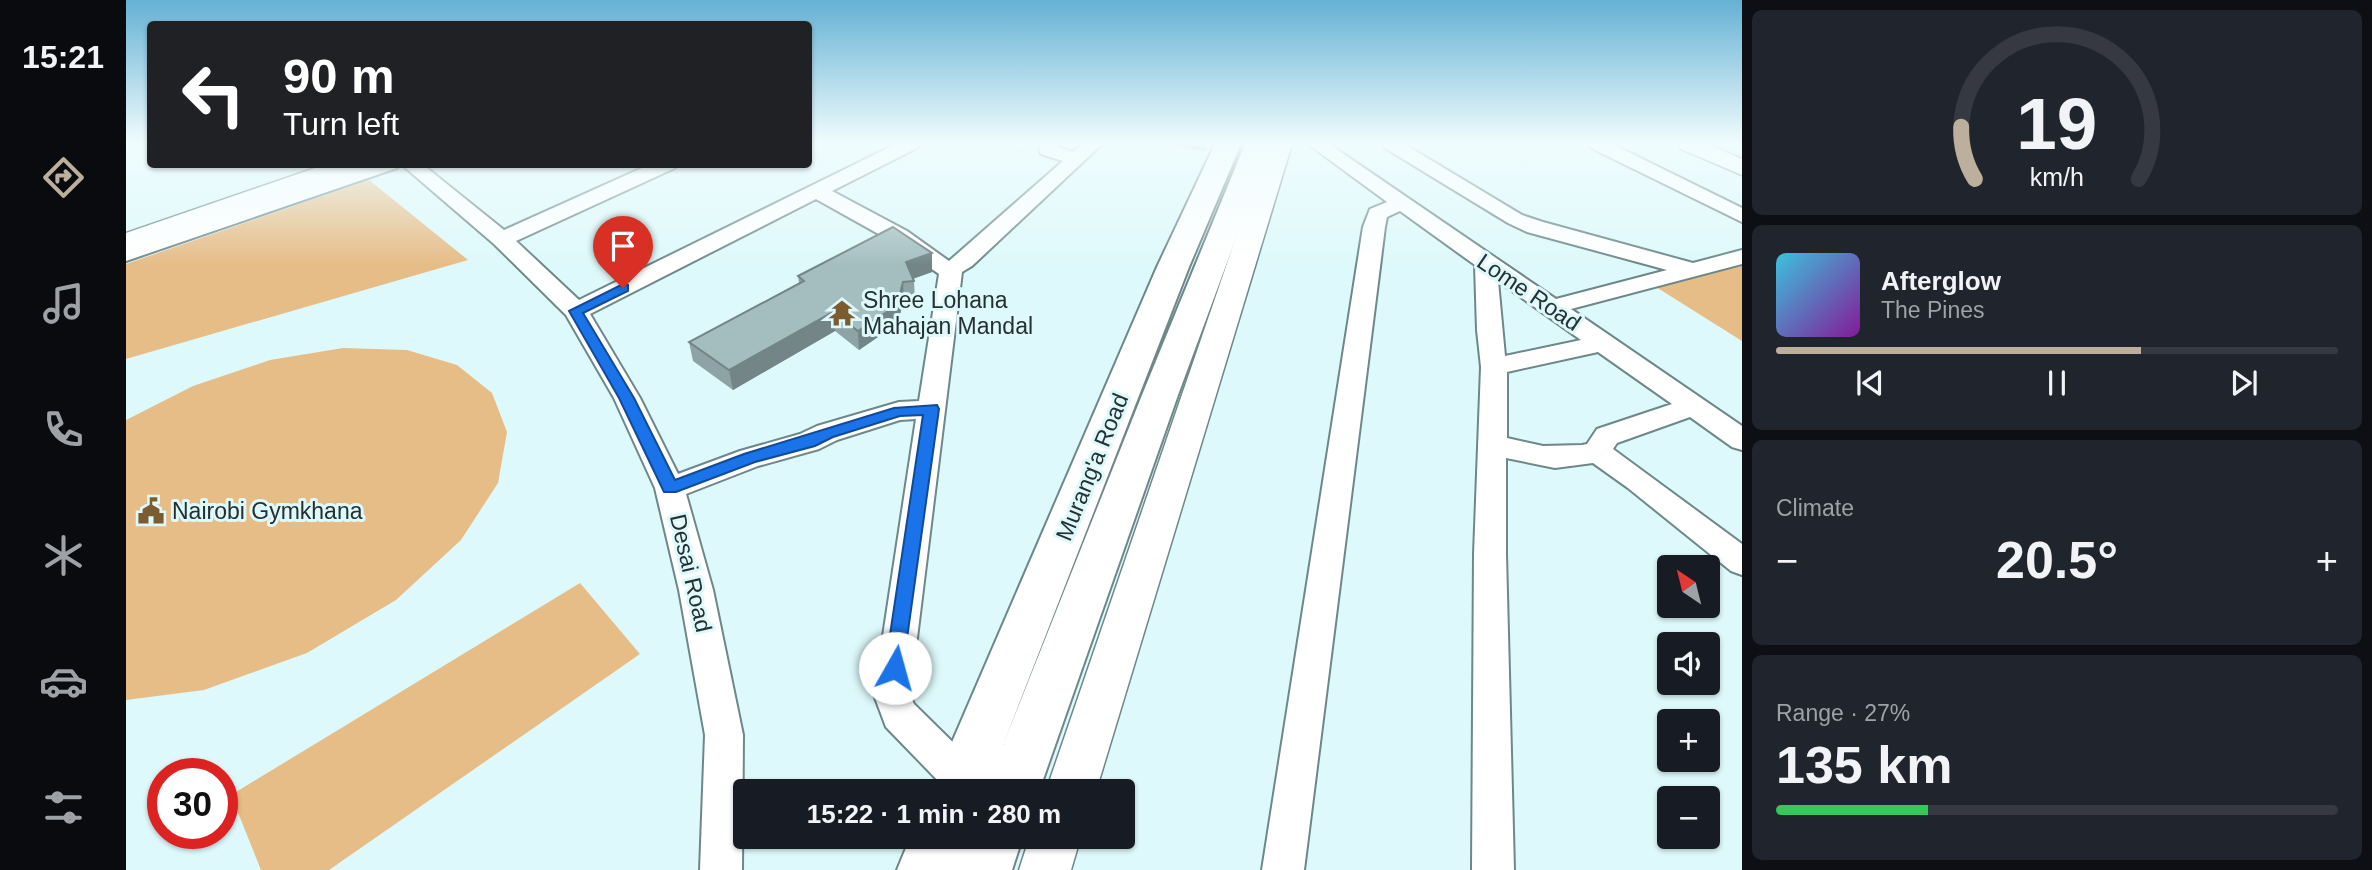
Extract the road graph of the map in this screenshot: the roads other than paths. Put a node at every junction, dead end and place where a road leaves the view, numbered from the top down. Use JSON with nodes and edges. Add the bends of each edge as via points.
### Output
{"nodes":[{"id":1,"x":220,"y":185,"type":"edge"},
{"id":2,"x":253,"y":185,"type":"edge"},
{"id":3,"x":292,"y":185,"type":"edge"},
{"id":4,"x":330,"y":185,"type":"edge"},
{"id":5,"x":435,"y":185,"type":"edge"},
{"id":6,"x":622,"y":185,"type":"edge"},
{"id":7,"x":830,"y":185,"type":"edge"},
{"id":8,"x":1048,"y":185,"type":"edge"},
{"id":9,"x":1210,"y":185,"type":"edge"},
{"id":10,"x":1242,"y":185,"type":"edge"},
{"id":11,"x":1267,"y":185,"type":"edge"},
{"id":12,"x":1374,"y":185,"type":"edge"},
{"id":13,"x":1459,"y":185,"type":"edge"},
{"id":14,"x":1679,"y":185,"type":"edge"},
{"id":15,"x":817,"y":191,"type":"junction"},
{"id":16,"x":1401,"y":204,"type":"junction"},
{"id":17,"x":145,"y":210,"type":"dead end"},
{"id":18,"x":1742,"y":216,"type":"edge"},
{"id":19,"x":126,"y":228,"type":"edge"},
{"id":20,"x":502,"y":239,"type":"junction"},
{"id":21,"x":126,"y":242,"type":"edge"},
{"id":22,"x":126,"y":254,"type":"edge"},
{"id":23,"x":1742,"y":257,"type":"edge"},
{"id":24,"x":1486,"y":262,"type":"junction"},
{"id":25,"x":951,"y":269,"type":"junction"},
{"id":26,"x":1692,"y":270,"type":"junction"},
{"id":27,"x":1553,"y":307,"type":"junction"},
{"id":28,"x":576,"y":311,"type":"junction"},
{"id":29,"x":1603,"y":343,"type":"junction"},
{"id":30,"x":1494,"y":367,"type":"junction"},
{"id":31,"x":1695,"y":406,"type":"junction"},
{"id":32,"x":931,"y":409,"type":"junction"},
{"id":33,"x":1742,"y":440,"type":"edge"},
{"id":34,"x":1490,"y":443,"type":"junction"},
{"id":35,"x":1597,"y":452,"type":"junction"},
{"id":36,"x":670,"y":488,"type":"junction"},
{"id":37,"x":1742,"y":562,"type":"edge"},
{"id":38,"x":956,"y":779,"type":"edge"},
{"id":39,"x":963,"y":779,"type":"edge"},
{"id":40,"x":1016,"y":779,"type":"edge"},
{"id":41,"x":1074,"y":779,"type":"edge"},
{"id":42,"x":935,"y":849,"type":"edge"},
{"id":43,"x":990,"y":849,"type":"edge"},
{"id":44,"x":1052,"y":849,"type":"edge"},
{"id":45,"x":721,"y":870,"type":"edge"},
{"id":46,"x":926,"y":870,"type":"edge"},
{"id":47,"x":983,"y":870,"type":"edge"},
{"id":48,"x":1045,"y":870,"type":"edge"},
{"id":49,"x":1283,"y":870,"type":"edge"},
{"id":50,"x":1493,"y":870,"type":"edge"}],
"edges":[{"from":1,"to":17,"type":"main road"},
{"from":2,"to":19,"type":"main road"},
{"from":3,"to":21,"type":"main road"},
{"from":4,"to":22,"type":"street"},
{"from":5,"to":20,"type":"street","name":"Desai Road"},
{"from":6,"to":20,"type":"street"},
{"from":7,"to":15,"type":"street"},
{"from":8,"to":25,"type":"street"},
{"from":9,"to":39,"type":"highway","name":"Murang'a Road"},
{"from":10,"to":40,"type":"highway","name":"Murang'a Road"},
{"from":11,"to":41,"type":"main road"},
{"from":12,"to":16,"type":"street","name":"Lome Road"},
{"from":13,"to":26,"type":"street","via":[[1535,227]]},
{"from":14,"to":18,"type":"street"},
{"from":15,"to":25,"type":"street"},
{"from":15,"to":28,"type":"street"},
{"from":16,"to":24,"type":"street","name":"Lome Road"},
{"from":16,"to":49,"type":"street","via":[[1377,213],[1374,227]]},
{"from":20,"to":28,"type":"street","name":"Desai Road"},
{"from":23,"to":26,"type":"street"},
{"from":24,"to":27,"type":"street","name":"Lome Road"},
{"from":24,"to":30,"type":"street"},
{"from":25,"to":32,"type":"street"},
{"from":26,"to":27,"type":"street"},
{"from":27,"to":29,"type":"street","name":"Lome Road"},
{"from":28,"to":36,"type":"street","name":"Desai Road","via":[[627,398]]},
{"from":29,"to":30,"type":"street"},
{"from":29,"to":31,"type":"street","name":"Lome Road"},
{"from":30,"to":34,"type":"street"},
{"from":31,"to":33,"type":"street","name":"Lome Road"},
{"from":31,"to":35,"type":"street","via":[[1607,436]]},
{"from":32,"to":36,"type":"street","via":[[899,411],[839,429]]},
{"from":32,"to":38,"type":"street","via":[[892,695],[899,715]]},
{"from":34,"to":35,"type":"street","via":[[1552,458],[1571,459]]},
{"from":34,"to":50,"type":"street"},
{"from":35,"to":37,"type":"street"},
{"from":36,"to":45,"type":"street","name":"Desai Road","via":[[696,590],[724,735]]},
{"from":42,"to":46,"type":"highway"},
{"from":43,"to":47,"type":"highway"},
{"from":44,"to":48,"type":"main road"}]}
